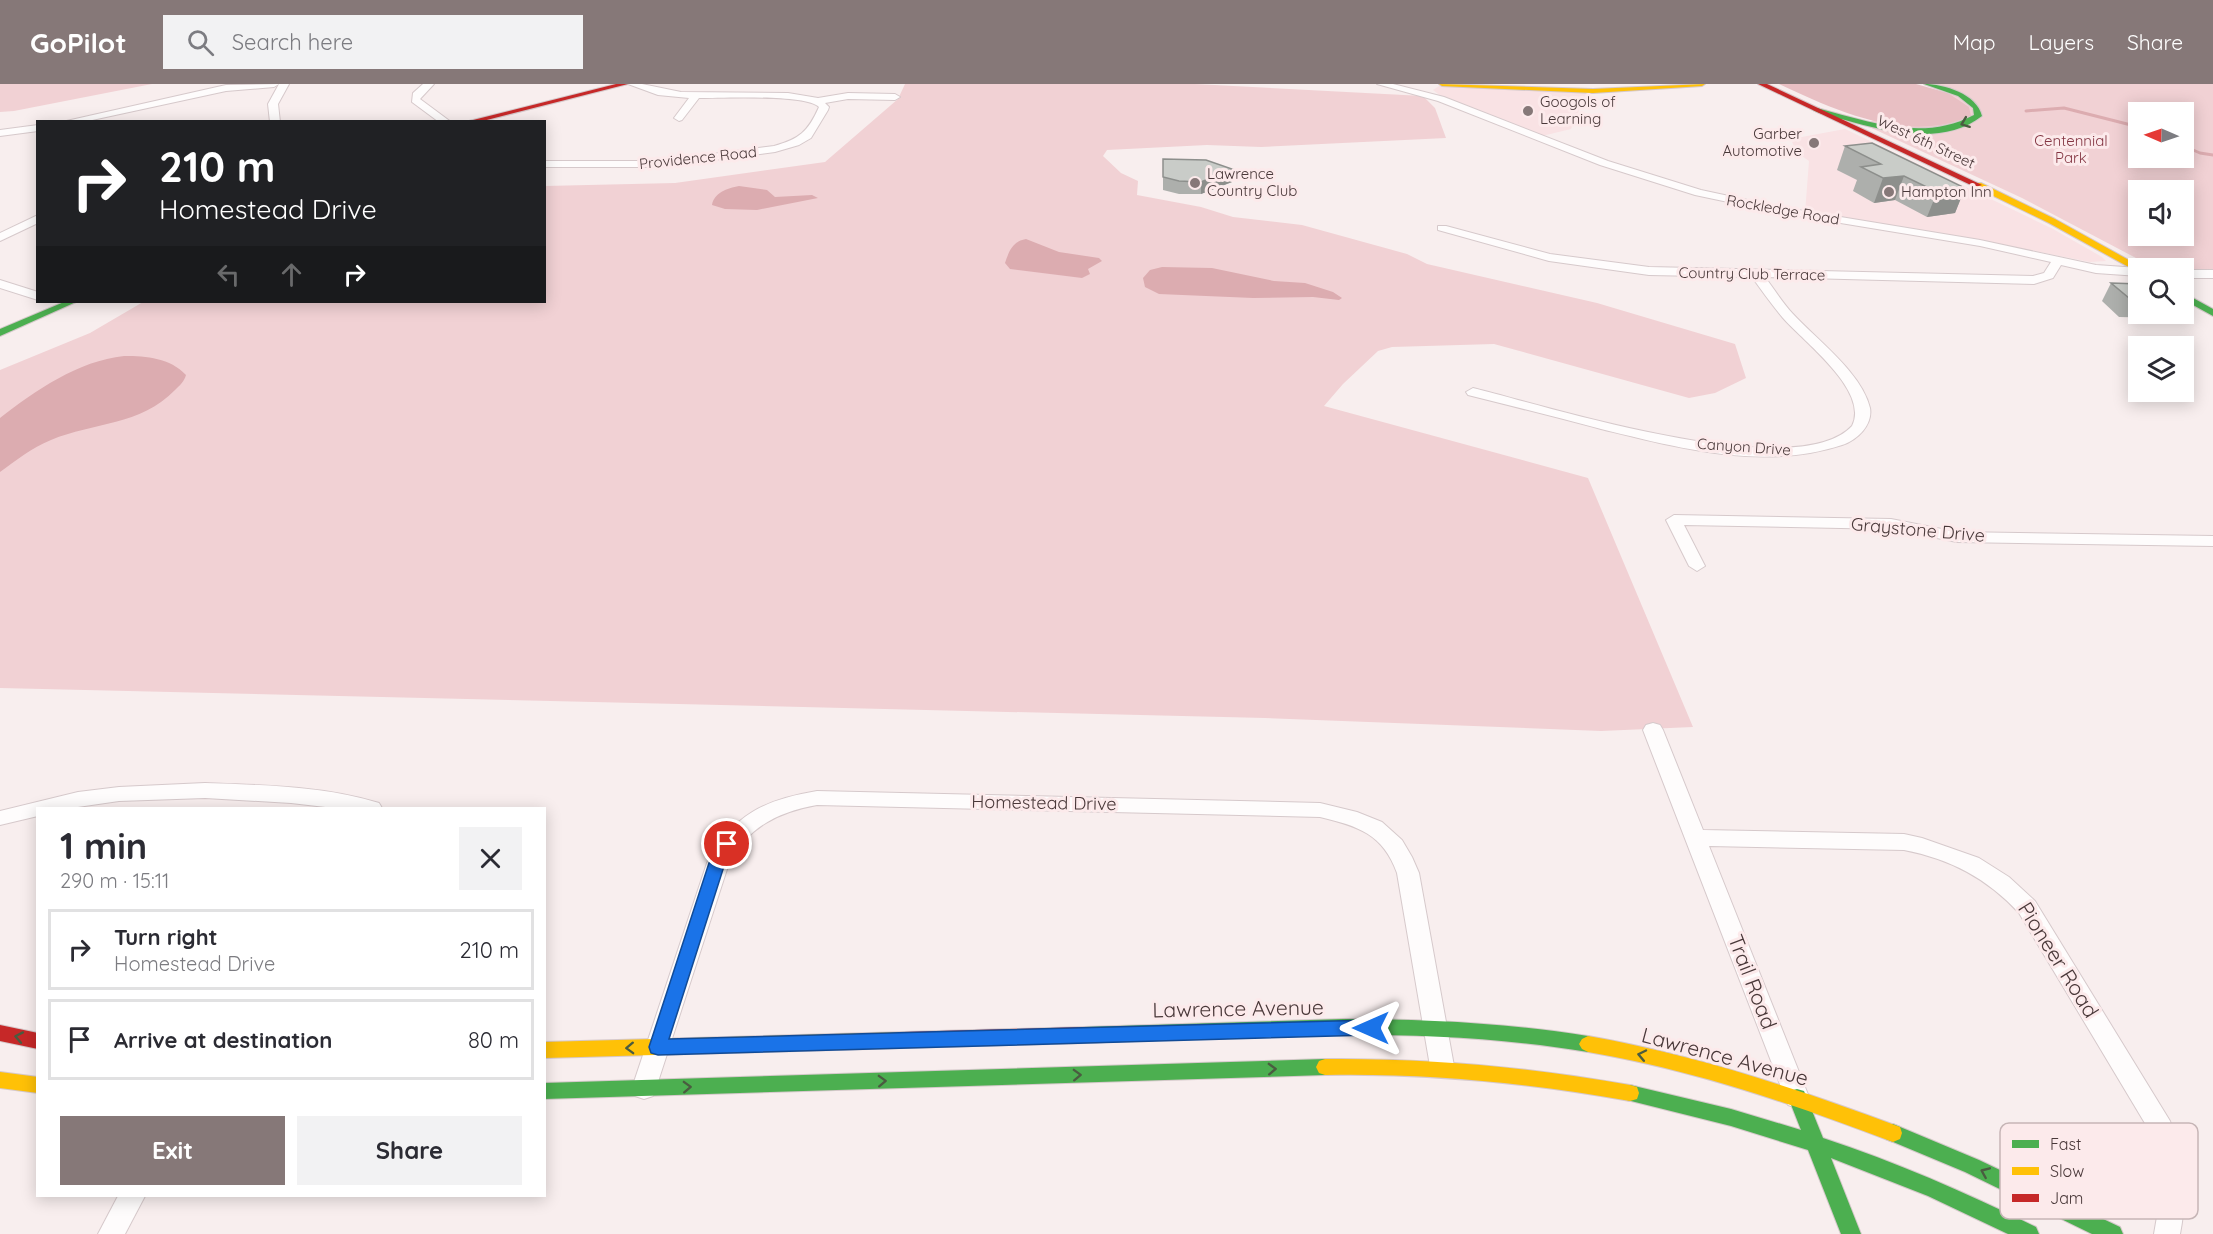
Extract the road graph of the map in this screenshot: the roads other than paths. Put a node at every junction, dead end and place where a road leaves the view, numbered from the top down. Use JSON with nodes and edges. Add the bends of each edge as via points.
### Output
{"nodes":[{"id":1,"x":274,"y":84,"type":"edge"},
{"id":2,"x":284,"y":84,"type":"edge"},
{"id":3,"x":429,"y":84,"type":"edge"},
{"id":4,"x":625,"y":84,"type":"edge"},
{"id":5,"x":1382,"y":84,"type":"edge"},
{"id":6,"x":1429,"y":84,"type":"edge"},
{"id":7,"x":1442,"y":84,"type":"edge"},
{"id":8,"x":1702,"y":84,"type":"edge"},
{"id":9,"x":1761,"y":84,"type":"edge"},
{"id":10,"x":1927,"y":84,"type":"edge"},
{"id":11,"x":640,"y":85,"type":"edge"},
{"id":12,"x":1483,"y":85,"type":"edge"},
{"id":13,"x":1613,"y":87,"type":"edge"},
{"id":14,"x":696,"y":95,"type":"junction"},
{"id":15,"x":895,"y":97,"type":"dead end"},
{"id":16,"x":1441,"y":99,"type":"junction"},
{"id":17,"x":818,"y":101,"type":"junction"},
{"id":18,"x":1817,"y":110,"type":"junction"},
{"id":19,"x":679,"y":118,"type":"dead end"},
{"id":20,"x":76,"y":120,"type":"edge"},
{"id":21,"x":272,"y":120,"type":"edge"},
{"id":22,"x":443,"y":120,"type":"edge"},
{"id":23,"x":476,"y":120,"type":"edge"},
{"id":24,"x":504,"y":120,"type":"edge"},
{"id":25,"x":36,"y":128,"type":"edge"},
{"id":26,"x":0,"y":133,"type":"edge"},
{"id":27,"x":546,"y":164,"type":"edge"},
{"id":28,"x":36,"y":219,"type":"edge"},
{"id":29,"x":1442,"y":228,"type":"dead end"},
{"id":30,"x":0,"y":238,"type":"edge"},
{"id":31,"x":2058,"y":260,"type":"junction"},
{"id":32,"x":2128,"y":264,"type":"edge"},
{"id":33,"x":2128,"y":270,"type":"edge"},
{"id":34,"x":2194,"y":274,"type":"edge"},
{"id":35,"x":2213,"y":274,"type":"edge"},
{"id":36,"x":1757,"y":275,"type":"junction"},
{"id":37,"x":0,"y":284,"type":"edge"},
{"id":38,"x":36,"y":295,"type":"edge"},
{"id":39,"x":2194,"y":302,"type":"edge"},
{"id":40,"x":44,"y":303,"type":"edge"},
{"id":41,"x":63,"y":303,"type":"edge"},
{"id":42,"x":2213,"y":313,"type":"edge"},
{"id":43,"x":0,"y":322,"type":"edge"},
{"id":44,"x":0,"y":333,"type":"edge"},
{"id":45,"x":1473,"y":392,"type":"dead end"},
{"id":46,"x":2213,"y":541,"type":"edge"},
{"id":47,"x":1697,"y":566,"type":"dead end"},
{"id":48,"x":1653,"y":730,"type":"dead end"},
{"id":49,"x":48,"y":807,"type":"edge"},
{"id":50,"x":364,"y":807,"type":"edge"},
{"id":51,"x":36,"y":810,"type":"edge"},
{"id":52,"x":0,"y":819,"type":"edge"},
{"id":53,"x":1695,"y":838,"type":"junction"},
{"id":54,"x":1435,"y":1028,"type":"junction"},
{"id":55,"x":0,"y":1033,"type":"edge"},
{"id":56,"x":36,"y":1041,"type":"edge"},
{"id":57,"x":658,"y":1047,"type":"junction"},
{"id":58,"x":546,"y":1050,"type":"edge"},
{"id":59,"x":1442,"y":1066,"type":"junction"},
{"id":60,"x":0,"y":1080,"type":"edge"},
{"id":61,"x":36,"y":1086,"type":"edge"},
{"id":62,"x":644,"y":1088,"type":"junction"},
{"id":63,"x":546,"y":1091,"type":"edge"},
{"id":64,"x":1797,"y":1097,"type":"junction"},
{"id":65,"x":2158,"y":1123,"type":"edge"},
{"id":66,"x":1908,"y":1139,"type":"junction"},
{"id":67,"x":1874,"y":1141,"type":"dead end"},
{"id":68,"x":1850,"y":1142,"type":"dead end"},
{"id":69,"x":1816,"y":1143,"type":"junction"},
{"id":70,"x":2000,"y":1178,"type":"edge"},
{"id":71,"x":131,"y":1197,"type":"edge"},
{"id":72,"x":2084,"y":1219,"type":"edge"},
{"id":73,"x":2168,"y":1219,"type":"edge"},
{"id":74,"x":111,"y":1234,"type":"edge"},
{"id":75,"x":1851,"y":1234,"type":"edge"},
{"id":76,"x":2029,"y":1234,"type":"edge"},
{"id":77,"x":2113,"y":1234,"type":"edge"},
{"id":78,"x":2166,"y":1234,"type":"edge"}],
"edges":[{"from":1,"to":20,"type":"street","via":[[226,88]]},
{"from":2,"to":21,"type":"street","via":[[273,104]]},
{"from":3,"to":22,"type":"street","via":[[415,100]]},
{"from":4,"to":23,"type":"main road"},
{"from":5,"to":16,"type":"street","name":"Rockledge Road"},
{"from":6,"to":16,"type":"street","via":[[1430,91]]},
{"from":7,"to":12,"type":"main road"},
{"from":8,"to":13,"type":"main road"},
{"from":9,"to":18,"type":"main road","name":"West 6th Street"},
{"from":10,"to":18,"type":"main road","one_way":true,"via":[[1967,99],[1977,107],[1978,116],[1955,127],[1915,129],[1872,124]]},
{"from":11,"to":14,"type":"street","via":[[669,94]]},
{"from":11,"to":24,"type":"main road"},
{"from":12,"to":13,"type":"main road"},
{"from":14,"to":17,"type":"street","via":[[788,96]]},
{"from":14,"to":19,"type":"street"},
{"from":15,"to":17,"type":"street","via":[[849,96]]},
{"from":16,"to":31,"type":"street","name":"Rockledge Road","via":[[1604,163],[1699,193]]},
{"from":17,"to":27,"type":"street","name":"Providence Road","via":[[824,107],[807,136],[775,149],[658,164]]},
{"from":18,"to":32,"type":"main road","name":"West 6th Street","via":[[2012,201]]},
{"from":25,"to":26,"type":"street"},
{"from":28,"to":30,"type":"street"},
{"from":29,"to":36,"type":"street","name":"Country Club Terrace","via":[[1590,264],[1680,273]]},
{"from":31,"to":33,"type":"street","name":"Rockledge Road","via":[[2096,269]]},
{"from":31,"to":36,"type":"street","name":"Country Club Terrace","via":[[2049,275],[2034,280]]},
{"from":34,"to":35,"type":"street"},
{"from":36,"to":45,"type":"street","name":"Canyon Drive","via":[[1786,314],[1828,356],[1860,400],[1862,422],[1847,438],[1834,444],[1784,452],[1714,448],[1662,439]]},
{"from":37,"to":38,"type":"street"},
{"from":39,"to":42,"type":"main road"},
{"from":40,"to":43,"type":"main road"},
{"from":41,"to":44,"type":"main road"},
{"from":46,"to":47,"type":"street","name":"Graystone Drive","via":[[1957,537],[1891,524],[1674,520]]},
{"from":48,"to":53,"type":"street","name":"Trail Road"},
{"from":49,"to":50,"type":"street","via":[[88,799],[178,791],[265,795]]},
{"from":51,"to":52,"type":"street"},
{"from":53,"to":64,"type":"street","name":"Trail Road"},
{"from":53,"to":65,"type":"street","name":"Pioneer Road","via":[[1904,842],[1976,865],[2014,892],[2027,907]]},
{"from":54,"to":57,"type":"main road","name":"Lawrence Avenue","via":[[1311,1028]]},
{"from":54,"to":57,"type":"street","name":"Homestead Drive","via":[[1402,854],[1380,831],[1347,816],[1320,810],[817,798],[774,808],[739,830],[727,844],[717,863]]},
{"from":54,"to":59,"type":"street","name":"Homestead Drive"},
{"from":64,"to":54,"type":"main road","name":"Lawrence Avenue","one_way":true,"via":[[1677,1062],[1617,1050],[1522,1034]]},
{"from":56,"to":55,"type":"main road","one_way":true},
{"from":57,"to":58,"type":"main road","name":"Lawrence Avenue","one_way":true},
{"from":57,"to":62,"type":"street","name":"Homestead Drive"},
{"from":62,"to":59,"type":"main road","one_way":true},
{"from":59,"to":69,"type":"main road","via":[[1529,1075],[1664,1099]]},
{"from":60,"to":61,"type":"main road"},
{"from":62,"to":63,"type":"main road"},
{"from":64,"to":66,"type":"main road","name":"Lawrence Avenue"},
{"from":64,"to":69,"type":"main road","name":"Trail Road"},
{"from":66,"to":67,"type":"main road"},
{"from":70,"to":66,"type":"main road","name":"Lawrence Avenue","one_way":true},
{"from":68,"to":69,"type":"main road"},
{"from":69,"to":75,"type":"main road","name":"Trail Road"},
{"from":69,"to":76,"type":"main road"},
{"from":71,"to":74,"type":"street"},
{"from":77,"to":72,"type":"main road","name":"Lawrence Avenue","one_way":true},
{"from":73,"to":78,"type":"street","name":"Pioneer Road"}]}
